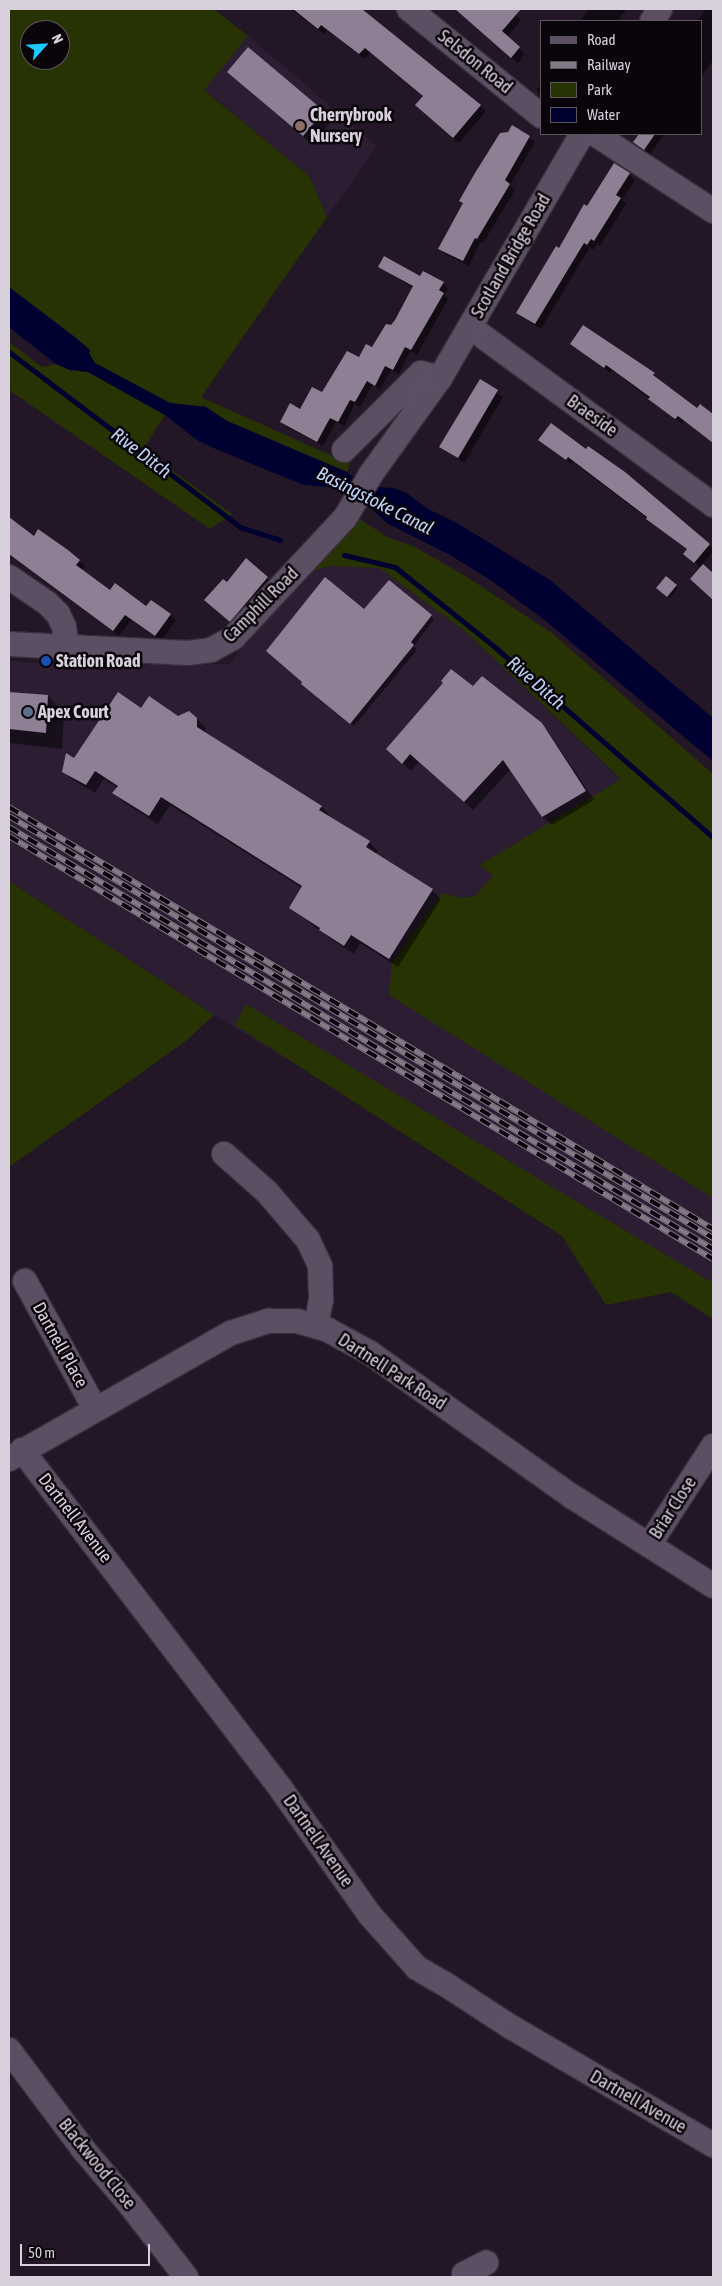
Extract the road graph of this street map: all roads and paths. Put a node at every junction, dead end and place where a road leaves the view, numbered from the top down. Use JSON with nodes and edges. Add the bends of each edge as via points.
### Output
{"nodes":[{"id":1,"x":409,"y":9,"type":"edge"},
{"id":2,"x":660,"y":9,"type":"edge"},
{"id":3,"x":653,"y":20,"type":"edge"},
{"id":4,"x":540,"y":115,"type":"edge"},
{"id":5,"x":580,"y":136,"type":"edge"},
{"id":6,"x":713,"y":211,"type":"edge"},
{"id":7,"x":470,"y":327,"type":"junction"},
{"id":8,"x":440,"y":378,"type":"junction"},
{"id":9,"x":344,"y":450,"type":"dead end"},
{"id":10,"x":371,"y":474,"type":"joint"},
{"id":11,"x":713,"y":505,"type":"edge"},
{"id":12,"x":9,"y":576,"type":"edge"},
{"id":13,"x":9,"y":644,"type":"edge"},
{"id":14,"x":67,"y":647,"type":"junction"},
{"id":15,"x":224,"y":1154,"type":"dead end"},
{"id":16,"x":25,"y":1281,"type":"dead end"},
{"id":17,"x":316,"y":1326,"type":"junction"},
{"id":18,"x":96,"y":1408,"type":"junction"},
{"id":19,"x":713,"y":1446,"type":"edge"},
{"id":20,"x":16,"y":1455,"type":"edge"},
{"id":21,"x":648,"y":1545,"type":"junction"},
{"id":22,"x":713,"y":1586,"type":"edge"},
{"id":23,"x":9,"y":2050,"type":"edge"},
{"id":24,"x":713,"y":2145,"type":"edge"},
{"id":25,"x":486,"y":2263,"type":"dead end"},
{"id":26,"x":186,"y":2277,"type":"edge"},
{"id":27,"x":465,"y":2277,"type":"edge"}],
"edges":[{"from":1,"to":4,"type":"street","name":"Selsdon Road"},
{"from":2,"to":3,"type":"street"},
{"from":5,"to":6,"type":"street"},
{"from":5,"to":7,"type":"street","name":"Scotland Bridge Road"},
{"from":7,"to":8,"type":"street","name":"Scotland Bridge Road"},
{"from":7,"to":11,"type":"street","name":"Braeside"},
{"from":8,"to":9,"type":"street","via":[[421,373]]},
{"from":8,"to":10,"type":"street","name":"Scotland Bridge Road"},
{"from":10,"to":14,"type":"street","name":"Camphill Road","via":[[345,518],[226,644],[188,653]]},
{"from":12,"to":14,"type":"street","via":[[58,614],[64,626]]},
{"from":13,"to":14,"type":"street","name":"Camphill Road"},
{"from":15,"to":17,"type":"street","via":[[267,1192],[308,1240],[320,1266],[321,1300]]},
{"from":16,"to":18,"type":"street","name":"Dartnell Place"},
{"from":17,"to":18,"type":"street","name":"Dartnell Park Road","via":[[297,1321],[269,1321],[231,1333]]},
{"from":17,"to":21,"type":"street","name":"Dartnell Park Road","via":[[370,1353],[573,1497]]},
{"from":18,"to":20,"type":"street","name":"Dartnell Park Road"},
{"from":19,"to":21,"type":"street","name":"Briar Close"},
{"from":20,"to":24,"type":"street","name":"Dartnell Avenue","via":[[281,1789],[370,1915],[417,1968]]},
{"from":21,"to":22,"type":"street","name":"Dartnell Park Road"},
{"from":23,"to":26,"type":"street","name":"Blackwood Close","via":[[83,2149]]},
{"from":25,"to":27,"type":"street","via":[[464,2274]]}]}
